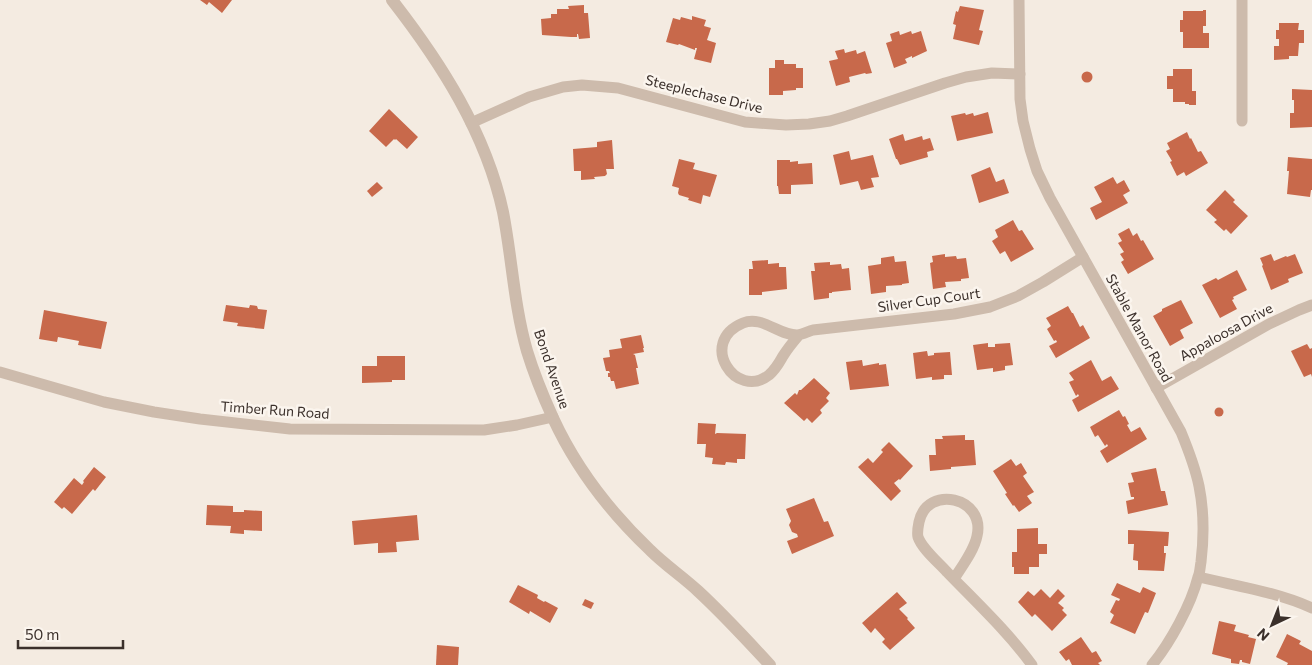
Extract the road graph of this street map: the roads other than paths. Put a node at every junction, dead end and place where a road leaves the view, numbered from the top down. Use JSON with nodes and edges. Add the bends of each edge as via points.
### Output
{"nodes":[{"id":1,"x":392,"y":0,"type":"edge"},
{"id":2,"x":1020,"y":0,"type":"edge"},
{"id":3,"x":1242,"y":0,"type":"edge"},
{"id":4,"x":1020,"y":74,"type":"junction"},
{"id":5,"x":1242,"y":121,"type":"dead end"},
{"id":6,"x":471,"y":123,"type":"junction"},
{"id":7,"x":1083,"y":257,"type":"junction"},
{"id":8,"x":1312,"y":305,"type":"edge"},
{"id":9,"x":799,"y":335,"type":"junction"},
{"id":10,"x":0,"y":372,"type":"edge"},
{"id":11,"x":1156,"y":388,"type":"junction"},
{"id":12,"x":552,"y":417,"type":"junction"},
{"id":13,"x":1199,"y":577,"type":"junction"},
{"id":14,"x":954,"y":579,"type":"junction"},
{"id":15,"x":1312,"y":608,"type":"edge"},
{"id":16,"x":770,"y":665,"type":"edge"},
{"id":17,"x":1032,"y":665,"type":"edge"},
{"id":18,"x":1152,"y":665,"type":"edge"}],
"edges":[{"from":1,"to":6,"type":"street","name":"Bond Avenue","via":[[447,77]]},
{"from":2,"to":4,"type":"street","name":"Stable Manor Road"},
{"from":3,"to":5,"type":"street"},
{"from":4,"to":6,"type":"street","name":"Steeplechase Drive","via":[[992,73],[966,77],[847,116],[809,124],[745,122],[618,88],[582,86],[563,87],[529,97]]},
{"from":4,"to":7,"type":"street","name":"Stable Manor Road","via":[[1023,121],[1037,171]]},
{"from":6,"to":12,"type":"street","name":"Bond Avenue","via":[[485,154],[502,211],[527,351]]},
{"from":7,"to":9,"type":"street","name":"Silver Cup Court","via":[[1026,291],[990,306],[954,314],[813,330]]},
{"from":7,"to":11,"type":"street","name":"Stable Manor Road"},
{"from":8,"to":11,"type":"street","name":"Appaloosa Drive","via":[[1269,324]]},
{"from":9,"to":9,"type":"street","via":[[760,322],[746,322],[733,329],[723,341],[723,361],[739,378],[761,379],[778,366]]},
{"from":10,"to":12,"type":"street","name":"Timber Run Road","via":[[104,402],[154,412],[290,429],[484,430]]},
{"from":11,"to":13,"type":"street","name":"Stable Manor Road","via":[[1181,432],[1199,486],[1203,514]]},
{"from":12,"to":16,"type":"street","name":"Bond Avenue","via":[[588,479],[628,529],[697,590]]},
{"from":13,"to":15,"type":"street","via":[[1276,595]]},
{"from":13,"to":18,"type":"street","name":"Stable Manor Road","via":[[1177,626]]},
{"from":14,"to":14,"type":"street","via":[[918,538],[922,512],[943,498],[967,505],[978,524],[976,541]]},
{"from":14,"to":17,"type":"street"}]}
